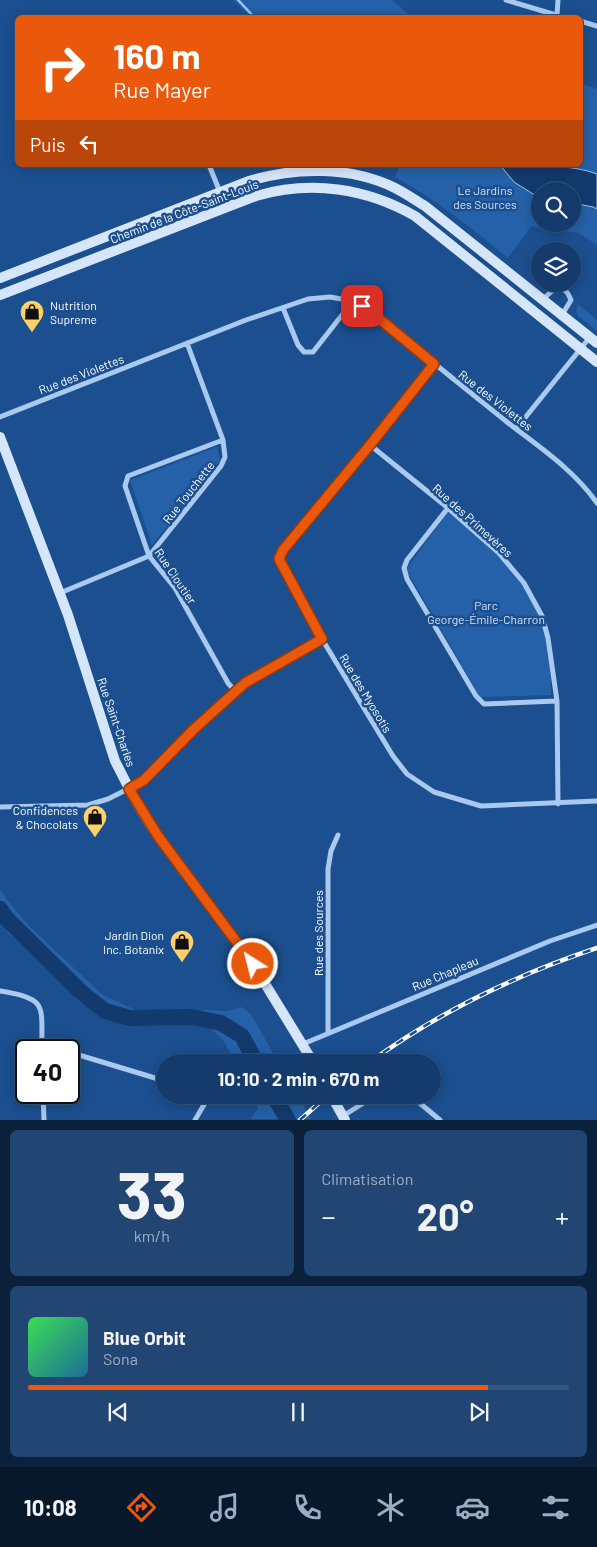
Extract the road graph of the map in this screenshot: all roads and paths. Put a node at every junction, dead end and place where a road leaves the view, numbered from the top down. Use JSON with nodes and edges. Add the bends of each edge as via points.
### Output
{"nodes":[{"id":1,"x":506,"y":0,"type":"edge"},
{"id":2,"x":558,"y":0,"type":"edge"},
{"id":3,"x":557,"y":15,"type":"joint"},
{"id":4,"x":583,"y":22,"type":"edge"},
{"id":5,"x":597,"y":26,"type":"edge"},
{"id":6,"x":210,"y":167,"type":"edge"},
{"id":7,"x":336,"y":172,"type":"junction"},
{"id":8,"x":335,"y":188,"type":"junction"},
{"id":9,"x":220,"y":191,"type":"junction"},
{"id":10,"x":226,"y":207,"type":"junction"},
{"id":11,"x":106,"y":236,"type":"junction"},
{"id":12,"x":112,"y":251,"type":"junction"},
{"id":13,"x":0,"y":278,"type":"edge"},
{"id":14,"x":0,"y":295,"type":"edge"},
{"id":15,"x":543,"y":300,"type":"junction"},
{"id":16,"x":353,"y":301,"type":"junction"},
{"id":17,"x":283,"y":308,"type":"junction"},
{"id":18,"x":562,"y":314,"type":"junction"},
{"id":19,"x":593,"y":340,"type":"edge"},
{"id":20,"x":187,"y":343,"type":"junction"},
{"id":21,"x":580,"y":348,"type":"junction"},
{"id":22,"x":597,"y":362,"type":"edge"},
{"id":23,"x":434,"y":364,"type":"junction"},
{"id":24,"x":0,"y":417,"type":"edge"},
{"id":25,"x":516,"y":429,"type":"junction"},
{"id":26,"x":0,"y":437,"type":"edge"},
{"id":27,"x":223,"y":440,"type":"junction"},
{"id":28,"x":370,"y":445,"type":"junction"},
{"id":29,"x":597,"y":502,"type":"edge"},
{"id":30,"x":448,"y":508,"type":"junction"},
{"id":31,"x":149,"y":556,"type":"junction"},
{"id":32,"x":60,"y":593,"type":"junction"},
{"id":33,"x":322,"y":639,"type":"junction"},
{"id":34,"x":235,"y":691,"type":"junction"},
{"id":35,"x":557,"y":701,"type":"junction"},
{"id":36,"x":129,"y":789,"type":"junction"},
{"id":37,"x":597,"y":802,"type":"edge"},
{"id":38,"x":558,"y":804,"type":"junction"},
{"id":39,"x":0,"y":807,"type":"edge"},
{"id":40,"x":338,"y":835,"type":"dead end"},
{"id":41,"x":597,"y":925,"type":"edge"},
{"id":42,"x":0,"y":990,"type":"edge"},
{"id":43,"x":328,"y":1033,"type":"junction"},
{"id":44,"x":42,"y":1039,"type":"edge"},
{"id":45,"x":303,"y":1044,"type":"junction"},
{"id":46,"x":309,"y":1054,"type":"edge"},
{"id":47,"x":80,"y":1055,"type":"edge"},
{"id":48,"x":156,"y":1078,"type":"edge"},
{"id":49,"x":43,"y":1104,"type":"edge"},
{"id":50,"x":205,"y":1104,"type":"edge"},
{"id":51,"x":337,"y":1104,"type":"edge"},
{"id":52,"x":363,"y":1104,"type":"edge"},
{"id":53,"x":421,"y":1104,"type":"edge"},
{"id":54,"x":344,"y":1118,"type":"edge"},
{"id":55,"x":44,"y":1120,"type":"edge"},
{"id":56,"x":195,"y":1120,"type":"edge"},
{"id":57,"x":440,"y":1120,"type":"edge"}],
"edges":[{"from":1,"to":3,"type":"street"},
{"from":2,"to":3,"type":"street"},
{"from":4,"to":5,"type":"street"},
{"from":6,"to":9,"type":"street"},
{"from":7,"to":8,"type":"street"},
{"from":7,"to":9,"type":"street","name":"Chemin de la Côte-Saint-Louis","via":[[273,175]]},
{"from":7,"to":15,"type":"street","name":"Chemin de la Côte-Saint-Louis","via":[[397,189],[442,218]]},
{"from":8,"to":10,"type":"street","name":"Chemin de la Côte-Saint-Louis","via":[[282,189]]},
{"from":8,"to":21,"type":"street","name":"Chemin de la Côte-Saint-Louis","via":[[374,197],[415,216]]},
{"from":9,"to":10,"type":"street"},
{"from":9,"to":11,"type":"street","name":"Chemin de la Côte-Saint-Louis"},
{"from":10,"to":12,"type":"street","name":"Chemin de la Côte-Saint-Louis"},
{"from":11,"to":12,"type":"street"},
{"from":11,"to":13,"type":"street","name":"Chemin de la Côte-Saint-Louis"},
{"from":12,"to":14,"type":"street","name":"Chemin de la Côte-Saint-Louis"},
{"from":15,"to":18,"type":"street","name":"Chemin de la Côte-Saint-Louis"},
{"from":15,"to":18,"type":"street","via":[[555,288],[565,291],[571,300]]},
{"from":16,"to":17,"type":"street","name":"Rue des Violettes","via":[[330,297],[308,299]]},
{"from":16,"to":17,"type":"street","via":[[312,352],[304,352],[298,344]]},
{"from":16,"to":23,"type":"street","name":"Rue des Violettes"},
{"from":17,"to":20,"type":"street","name":"Rue des Violettes"},
{"from":18,"to":19,"type":"street","name":"Chemin de la Côte-Saint-Louis"},
{"from":19,"to":21,"type":"street"},
{"from":20,"to":24,"type":"street","name":"Rue des Violettes"},
{"from":20,"to":27,"type":"street","name":"Rue Touchette"},
{"from":21,"to":22,"type":"street","name":"Chemin de la Côte-Saint-Louis"},
{"from":21,"to":25,"type":"street"},
{"from":23,"to":25,"type":"street","name":"Rue des Violettes"},
{"from":23,"to":28,"type":"street","name":"Rue des Myosotis"},
{"from":25,"to":29,"type":"street","name":"Rue des Violettes","via":[[550,454]]},
{"from":26,"to":32,"type":"street","name":"Rue Saint-Charles"},
{"from":27,"to":31,"type":"street","name":"Rue Touchette","via":[[225,457],[221,466]]},
{"from":27,"to":31,"type":"street","name":"Rue Cloutier","via":[[128,476],[125,486]]},
{"from":28,"to":30,"type":"street","name":"Rue des Primevères"},
{"from":28,"to":33,"type":"street","name":"Rue des Myosotis","via":[[279,559]]},
{"from":30,"to":35,"type":"street","name":"Rue des Primevères","via":[[498,552],[524,583],[542,616]]},
{"from":30,"to":35,"type":"street","via":[[407,560],[404,568],[406,579],[476,696],[484,704]]},
{"from":31,"to":32,"type":"street","name":"Rue Touchette"},
{"from":31,"to":34,"type":"street","name":"Rue Cloutier","via":[[175,588]]},
{"from":32,"to":36,"type":"street","name":"Rue Saint-Charles","via":[[110,746]]},
{"from":33,"to":34,"type":"street"},
{"from":33,"to":38,"type":"street","name":"Rue des Myosotis","via":[[393,756],[412,778],[434,792],[481,806]]},
{"from":34,"to":36,"type":"street","via":[[144,780]]},
{"from":35,"to":38,"type":"street","name":"Rue des Primevères"},
{"from":36,"to":39,"type":"street","via":[[88,805]]},
{"from":36,"to":45,"type":"street","name":"Rue Saint-Charles","via":[[158,836],[253,964]]},
{"from":37,"to":38,"type":"street","name":"Rue des Myosotis"},
{"from":40,"to":43,"type":"street","name":"Rue des Sources","via":[[328,869]]},
{"from":41,"to":43,"type":"street","name":"Rue Chapleau","via":[[550,940]]},
{"from":42,"to":44,"type":"street","via":[[30,997],[38,1003],[42,1014]]},
{"from":43,"to":45,"type":"street","name":"Rue Chapleau"},
{"from":45,"to":46,"type":"street","name":"Rue Saint-Charles"},
{"from":47,"to":48,"type":"street"},
{"from":49,"to":55,"type":"street"},
{"from":50,"to":56,"type":"street"},
{"from":51,"to":54,"type":"street"},
{"from":52,"to":54,"type":"street"},
{"from":53,"to":57,"type":"street"}]}
